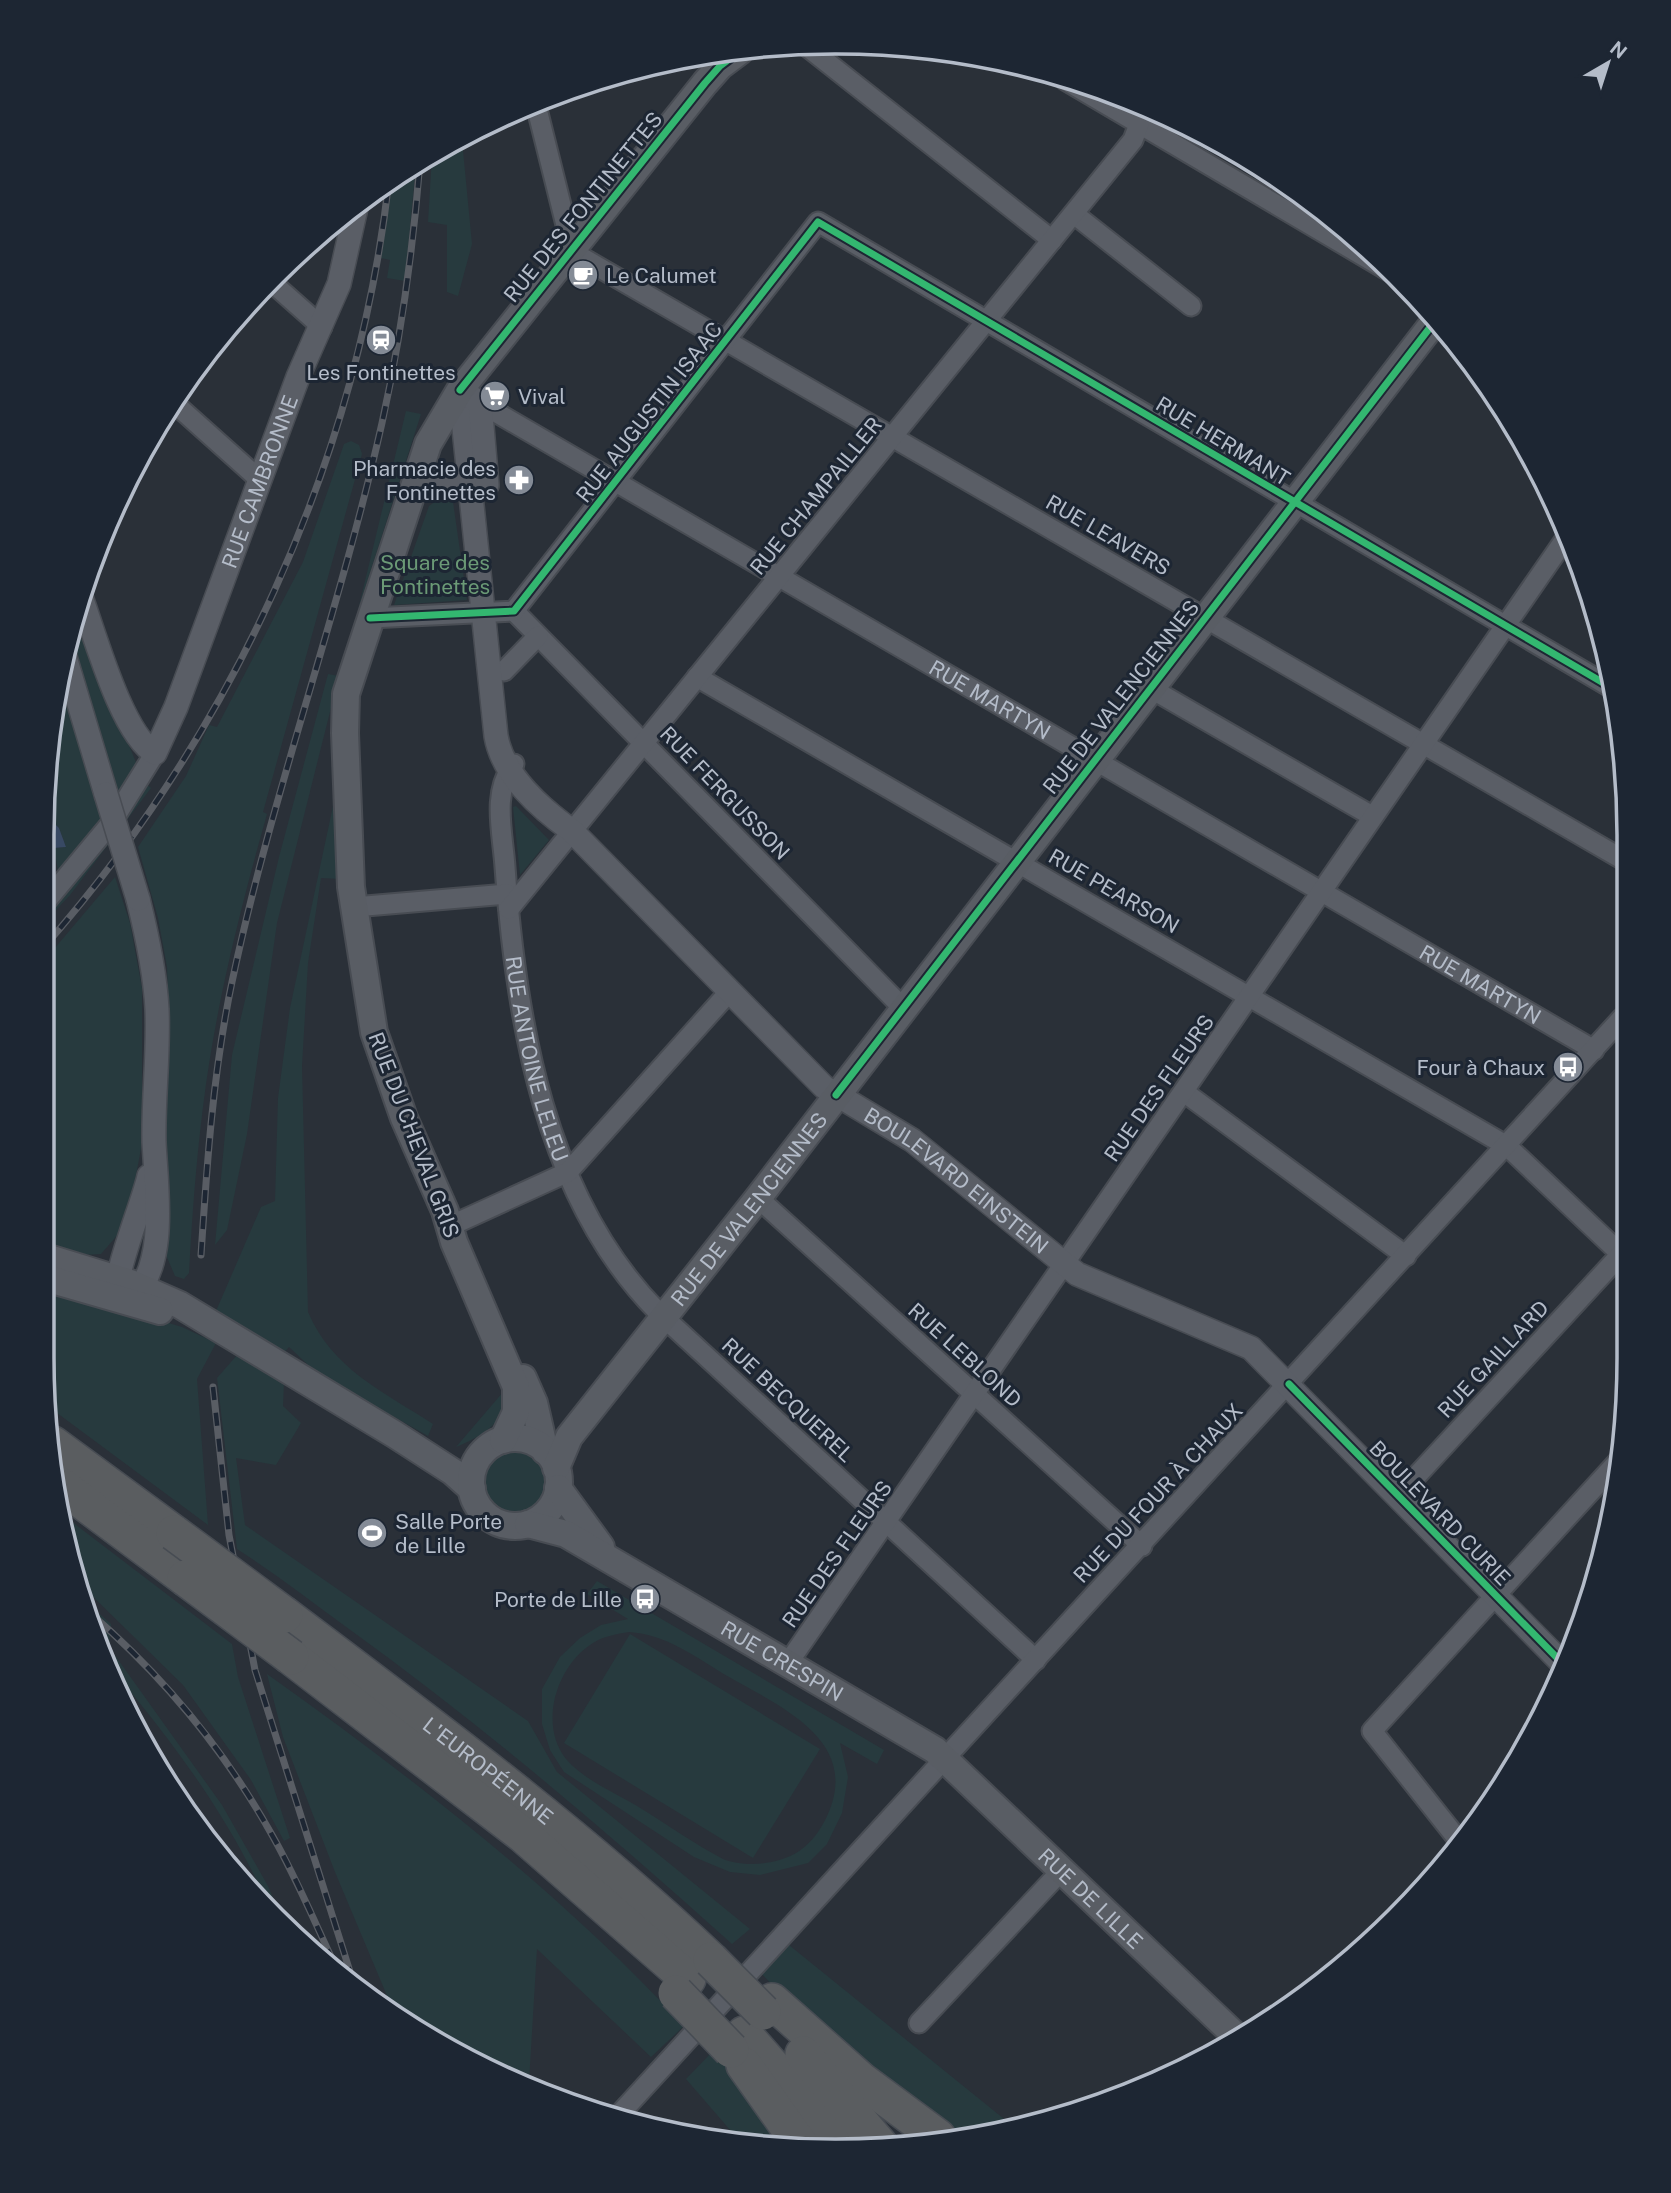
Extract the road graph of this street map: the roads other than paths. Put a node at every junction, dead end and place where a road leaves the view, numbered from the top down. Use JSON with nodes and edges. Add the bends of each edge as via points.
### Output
{"nodes":[{"id":1,"x":817,"y":55,"type":"edge"},
{"id":2,"x":726,"y":62,"type":"edge"},
{"id":3,"x":1101,"y":101,"type":"edge"},
{"id":4,"x":538,"y":114,"type":"edge"},
{"id":5,"x":1139,"y":116,"type":"edge"},
{"id":6,"x":1139,"y":124,"type":"junction"},
{"id":7,"x":1074,"y":214,"type":"junction"},
{"id":8,"x":353,"y":221,"type":"edge"},
{"id":9,"x":818,"y":222,"type":"joint"},
{"id":10,"x":1330,"y":231,"type":"edge"},
{"id":11,"x":1052,"y":240,"type":"junction"},
{"id":12,"x":572,"y":248,"type":"junction"},
{"id":13,"x":278,"y":288,"type":"edge"},
{"id":14,"x":1191,"y":306,"type":"dead end"},
{"id":15,"x":988,"y":321,"type":"junction"},
{"id":16,"x":322,"y":327,"type":"junction"},
{"id":17,"x":1429,"y":328,"type":"edge"},
{"id":18,"x":727,"y":342,"type":"junction"},
{"id":19,"x":472,"y":408,"type":"junction"},
{"id":20,"x":181,"y":410,"type":"edge"},
{"id":21,"x":893,"y":438,"type":"junction"},
{"id":22,"x":418,"y":476,"type":"junction"},
{"id":23,"x":260,"y":481,"type":"junction"},
{"id":24,"x":617,"y":482,"type":"junction"},
{"id":25,"x":480,"y":487,"type":"junction"},
{"id":26,"x":1294,"y":504,"type":"junction"},
{"id":27,"x":1560,"y":546,"type":"edge"},
{"id":28,"x":780,"y":576,"type":"junction"},
{"id":29,"x":500,"y":612,"type":"junction"},
{"id":30,"x":87,"y":613,"type":"edge"},
{"id":31,"x":370,"y":618,"type":"junction"},
{"id":32,"x":1206,"y":618,"type":"junction"},
{"id":33,"x":1504,"y":626,"type":"junction"},
{"id":34,"x":538,"y":636,"type":"junction"},
{"id":35,"x":504,"y":671,"type":"junction"},
{"id":36,"x":71,"y":676,"type":"edge"},
{"id":37,"x":698,"y":677,"type":"junction"},
{"id":38,"x":1601,"y":677,"type":"edge"},
{"id":39,"x":1150,"y":688,"type":"junction"},
{"id":40,"x":345,"y":705,"type":"joint"},
{"id":41,"x":644,"y":743,"type":"junction"},
{"id":42,"x":1423,"y":743,"type":"junction"},
{"id":43,"x":155,"y":753,"type":"junction"},
{"id":44,"x":1094,"y":759,"type":"junction"},
{"id":45,"x":511,"y":767,"type":"junction"},
{"id":46,"x":1372,"y":816,"type":"junction"},
{"id":47,"x":572,"y":831,"type":"junction"},
{"id":48,"x":1617,"y":856,"type":"edge"},
{"id":49,"x":1016,"y":860,"type":"junction"},
{"id":50,"x":1321,"y":891,"type":"junction"},
{"id":51,"x":54,"y":892,"type":"edge"},
{"id":52,"x":508,"y":901,"type":"junction"},
{"id":53,"x":354,"y":907,"type":"junction"},
{"id":54,"x":730,"y":991,"type":"junction"},
{"id":55,"x":1249,"y":997,"type":"junction"},
{"id":56,"x":903,"y":1008,"type":"junction"},
{"id":57,"x":1617,"y":1024,"type":"edge"},
{"id":58,"x":1594,"y":1050,"type":"junction"},
{"id":59,"x":1184,"y":1092,"type":"junction"},
{"id":60,"x":836,"y":1095,"type":"junction"},
{"id":61,"x":1507,"y":1146,"type":"junction"},
{"id":62,"x":568,"y":1171,"type":"junction"},
{"id":63,"x":758,"y":1198,"type":"junction"},
{"id":64,"x":450,"y":1226,"type":"junction"},
{"id":65,"x":1617,"y":1249,"type":"edge"},
{"id":66,"x":1406,"y":1256,"type":"junction"},
{"id":67,"x":1617,"y":1259,"type":"edge"},
{"id":68,"x":54,"y":1261,"type":"edge"},
{"id":69,"x":1065,"y":1265,"type":"junction"},
{"id":70,"x":54,"y":1279,"type":"edge"},
{"id":71,"x":127,"y":1292,"type":"junction"},
{"id":72,"x":663,"y":1316,"type":"junction"},
{"id":73,"x":502,"y":1348,"type":"junction"},
{"id":74,"x":1289,"y":1384,"type":"junction"},
{"id":75,"x":975,"y":1394,"type":"junction"},
{"id":76,"x":394,"y":1434,"type":"junction"},
{"id":77,"x":492,"y":1446,"type":"junction"},
{"id":78,"x":60,"y":1449,"type":"edge"},
{"id":79,"x":553,"y":1469,"type":"junction"},
{"id":80,"x":1608,"y":1472,"type":"edge"},
{"id":81,"x":66,"y":1489,"type":"edge"},
{"id":82,"x":472,"y":1489,"type":"junction"},
{"id":83,"x":1398,"y":1496,"type":"junction"},
{"id":84,"x":887,"y":1523,"type":"junction"},
{"id":85,"x":528,"y":1524,"type":"junction"},
{"id":86,"x":1142,"y":1545,"type":"junction"},
{"id":87,"x":617,"y":1562,"type":"junction"},
{"id":88,"x":1496,"y":1595,"type":"junction"},
{"id":89,"x":1556,"y":1657,"type":"edge"},
{"id":90,"x":1036,"y":1660,"type":"junction"},
{"id":91,"x":788,"y":1663,"type":"junction"},
{"id":92,"x":946,"y":1760,"type":"junction"},
{"id":93,"x":1454,"y":1834,"type":"edge"},
{"id":94,"x":586,"y":1868,"type":"junction"},
{"id":95,"x":1062,"y":1870,"type":"junction"},
{"id":96,"x":699,"y":1971,"type":"junction"},
{"id":97,"x":919,"y":2023,"type":"dead end"},
{"id":98,"x":752,"y":2024,"type":"junction"},
{"id":99,"x":1231,"y":2031,"type":"edge"},
{"id":100,"x":624,"y":2109,"type":"edge"},
{"id":101,"x":932,"y":2132,"type":"edge"},
{"id":102,"x":796,"y":2137,"type":"edge"},
{"id":103,"x":872,"y":2138,"type":"edge"},
{"id":104,"x":838,"y":2139,"type":"edge"}],
"edges":[{"from":1,"to":11,"type":"street"},
{"from":2,"to":12,"type":"main road","name":"RUE DES FONTINETTES"},
{"from":3,"to":6,"type":"street"},
{"from":4,"to":12,"type":"street"},
{"from":5,"to":6,"type":"street","name":"RUE CHAMPAILLER"},
{"from":6,"to":7,"type":"street","name":"RUE CHAMPAILLER","via":[[1133,140]]},
{"from":6,"to":10,"type":"street"},
{"from":7,"to":11,"type":"street","name":"RUE CHAMPAILLER"},
{"from":7,"to":14,"type":"street"},
{"from":8,"to":16,"type":"street","name":"RUE CAMBRONNE","via":[[344,270]]},
{"from":9,"to":15,"type":"street","name":"RUE HERMANT"},
{"from":9,"to":18,"type":"street","name":"RUE AUGUSTIN ISAAC"},
{"from":11,"to":15,"type":"street","name":"RUE CHAMPAILLER"},
{"from":12,"to":18,"type":"street","name":"RUE LEAVERS"},
{"from":12,"to":19,"type":"main road","name":"RUE DES FONTINETTES"},
{"from":13,"to":16,"type":"street"},
{"from":15,"to":21,"type":"street","name":"RUE CHAMPAILLER"},
{"from":15,"to":26,"type":"street","name":"RUE HERMANT"},
{"from":16,"to":23,"type":"street","name":"RUE CAMBRONNE","via":[[298,377]]},
{"from":17,"to":26,"type":"main road","name":"RUE DE VALENCIENNES"},
{"from":18,"to":21,"type":"street","name":"RUE LEAVERS"},
{"from":18,"to":24,"type":"street","name":"RUE AUGUSTIN ISAAC"},
{"from":19,"to":22,"type":"main road","name":"RUE DES FONTINETTES","via":[[428,444]]},
{"from":19,"to":24,"type":"street","name":"RUE MARTYN"},
{"from":19,"to":25,"type":"street"},
{"from":20,"to":23,"type":"street"},
{"from":21,"to":28,"type":"street","name":"RUE CHAMPAILLER"},
{"from":21,"to":32,"type":"street","name":"RUE LEAVERS"},
{"from":22,"to":25,"type":"street"},
{"from":22,"to":31,"type":"main road","name":"RUE DES FONTINETTES"},
{"from":23,"to":43,"type":"street","name":"RUE CAMBRONNE"},
{"from":24,"to":28,"type":"street","name":"RUE MARTYN"},
{"from":24,"to":29,"type":"street","name":"RUE AUGUSTIN ISAAC"},
{"from":25,"to":29,"type":"street"},
{"from":26,"to":32,"type":"main road","name":"RUE DE VALENCIENNES"},
{"from":26,"to":33,"type":"street","name":"RUE HERMANT"},
{"from":27,"to":33,"type":"street","name":"RUE DES FLEURS"},
{"from":28,"to":37,"type":"street","name":"RUE CHAMPAILLER"},
{"from":28,"to":44,"type":"street","name":"RUE MARTYN"},
{"from":29,"to":31,"type":"street"},
{"from":29,"to":34,"type":"street","name":"RUE FERGUSSON"},
{"from":29,"to":35,"type":"street","name":"RUE ANTOINE LELEU"},
{"from":29,"to":45,"type":"street","via":[[496,736],[500,756]]},
{"from":30,"to":43,"type":"street","via":[[127,719],[138,740]]},
{"from":31,"to":40,"type":"main road","name":"RUE DES FONTINETTES"},
{"from":32,"to":39,"type":"main road","name":"RUE DE VALENCIENNES"},
{"from":32,"to":42,"type":"street","name":"RUE LEAVERS"},
{"from":33,"to":38,"type":"street","name":"RUE HERMANT"},
{"from":33,"to":42,"type":"street","name":"RUE DES FLEURS"},
{"from":34,"to":35,"type":"street"},
{"from":34,"to":41,"type":"street","name":"RUE FERGUSSON"},
{"from":35,"to":45,"type":"street","name":"RUE ANTOINE LELEU"},
{"from":36,"to":71,"type":"street","bridge":true,"via":[[138,899],[157,1006],[157,1223],[154,1251]]},
{"from":37,"to":41,"type":"street","name":"RUE CHAMPAILLER"},
{"from":37,"to":49,"type":"street","name":"RUE PEARSON"},
{"from":39,"to":44,"type":"main road","name":"RUE DE VALENCIENNES"},
{"from":39,"to":46,"type":"street"},
{"from":40,"to":53,"type":"main road","name":"RUE DU CHEVAL GRIS"},
{"from":41,"to":47,"type":"street","name":"RUE CHAMPAILLER"},
{"from":41,"to":56,"type":"street","name":"RUE FERGUSSON"},
{"from":42,"to":46,"type":"street","name":"RUE DES FLEURS"},
{"from":42,"to":48,"type":"street","name":"RUE LEAVERS"},
{"from":43,"to":51,"type":"street","via":[[112,822]]},
{"from":44,"to":49,"type":"main road","name":"RUE DE VALENCIENNES"},
{"from":44,"to":50,"type":"street","name":"RUE MARTYN"},
{"from":45,"to":47,"type":"street","name":"BOULEVARD EINSTEIN"},
{"from":45,"to":52,"type":"street","name":"RUE ANTOINE LELEU","via":[[500,801]]},
{"from":46,"to":50,"type":"street","name":"RUE DES FLEURS"},
{"from":47,"to":52,"type":"street","name":"RUE CHAMPAILLER"},
{"from":47,"to":54,"type":"street","name":"BOULEVARD EINSTEIN"},
{"from":49,"to":55,"type":"street","name":"RUE PEARSON"},
{"from":49,"to":56,"type":"main road","name":"RUE DE VALENCIENNES"},
{"from":50,"to":55,"type":"street","name":"RUE DES FLEURS"},
{"from":50,"to":58,"type":"street","name":"RUE MARTYN"},
{"from":52,"to":53,"type":"street"},
{"from":52,"to":62,"type":"street","name":"RUE ANTOINE LELEU","via":[[533,1065]]},
{"from":53,"to":64,"type":"main road","name":"RUE DU CHEVAL GRIS","via":[[380,1055]]},
{"from":54,"to":60,"type":"street","name":"BOULEVARD EINSTEIN"},
{"from":54,"to":62,"type":"street"},
{"from":55,"to":59,"type":"street","name":"RUE DES FLEURS"},
{"from":55,"to":61,"type":"street","name":"RUE PEARSON"},
{"from":56,"to":60,"type":"main road","name":"RUE DE VALENCIENNES"},
{"from":57,"to":58,"type":"street","name":"RUE DU FOUR À CHAUX"},
{"from":58,"to":61,"type":"street","name":"RUE DU FOUR À CHAUX"},
{"from":59,"to":66,"type":"street"},
{"from":59,"to":69,"type":"street","name":"RUE DES FLEURS"},
{"from":60,"to":63,"type":"main road","name":"RUE DE VALENCIENNES"},
{"from":60,"to":69,"type":"street","name":"BOULEVARD EINSTEIN","via":[[912,1140]]},
{"from":61,"to":65,"type":"street","name":"RUE PEARSON"},
{"from":61,"to":66,"type":"street","name":"RUE DU FOUR À CHAUX"},
{"from":62,"to":64,"type":"street"},
{"from":62,"to":72,"type":"street","name":"RUE ANTOINE LELEU","via":[[602,1243],[625,1276]]},
{"from":63,"to":72,"type":"main road","name":"RUE DE VALENCIENNES"},
{"from":63,"to":75,"type":"street","name":"RUE LEBLOND"},
{"from":64,"to":73,"type":"main road","name":"RUE DU CHEVAL GRIS"},
{"from":66,"to":74,"type":"street","name":"RUE DU FOUR À CHAUX"},
{"from":67,"to":83,"type":"street","name":"RUE GAILLARD"},
{"from":68,"to":71,"type":"main road"},
{"from":69,"to":74,"type":"street","name":"BOULEVARD EINSTEIN","via":[[1086,1278],[1245,1343]]},
{"from":69,"to":75,"type":"street","name":"RUE DES FLEURS"},
{"from":70,"to":71,"type":"main road"},
{"from":71,"to":76,"type":"main road","via":[[198,1315]]},
{"from":72,"to":79,"type":"main road","name":"RUE DE VALENCIENNES","via":[[569,1437]]},
{"from":72,"to":84,"type":"street","name":"RUE BECQUEREL"},
{"from":73,"to":77,"type":"main road","name":"RUE DU CHEVAL GRIS","via":[[518,1397],[514,1418]]},
{"from":73,"to":79,"type":"main road","name":"RUE DU CHEVAL GRIS","via":[[531,1394]]},
{"from":74,"to":83,"type":"street","name":"BOULEVARD CURIE"},
{"from":74,"to":86,"type":"street","name":"RUE DU FOUR À CHAUX"},
{"from":75,"to":84,"type":"street","name":"RUE DES FLEURS"},
{"from":75,"to":86,"type":"street","name":"RUE LEBLOND"},
{"from":76,"to":77,"type":"main road","via":[[443,1455]]},
{"from":76,"to":82,"type":"main road"},
{"from":77,"to":79,"type":"main road","via":[[527,1440]]},
{"from":77,"to":82,"type":"main road","via":[[472,1471]]},
{"from":78,"to":94,"type":"highway","name":"L'EUROPÉENNE","bridge":true,"via":[[483,1765]]},
{"from":79,"to":85,"type":"main road","via":[[548,1510]]},
{"from":79,"to":87,"type":"main road","name":"RUE CRESPIN","via":[[589,1534]]},
{"from":80,"to":88,"type":"street"},
{"from":81,"to":94,"type":"highway","name":"L'EUROPÉENNE","bridge":true,"via":[[442,1771]]},
{"from":82,"to":85,"type":"main road","via":[[478,1506],[492,1519],[509,1525]]},
{"from":83,"to":88,"type":"street","name":"BOULEVARD CURIE"},
{"from":84,"to":90,"type":"street","name":"RUE BECQUEREL"},
{"from":84,"to":91,"type":"street","name":"RUE DES FLEURS"},
{"from":85,"to":87,"type":"main road","name":"RUE CRESPIN","via":[[558,1530]]},
{"from":86,"to":90,"type":"street","name":"RUE DU FOUR À CHAUX"},
{"from":87,"to":91,"type":"main road","name":"RUE CRESPIN"},
{"from":88,"to":89,"type":"street","name":"BOULEVARD CURIE"},
{"from":88,"to":93,"type":"street","via":[[1372,1731]]},
{"from":90,"to":92,"type":"street","name":"RUE DU FOUR À CHAUX"},
{"from":91,"to":92,"type":"main road","name":"RUE CRESPIN"},
{"from":92,"to":95,"type":"main road","name":"RUE DE LILLE"},
{"from":92,"to":100,"type":"street","name":"RUE DU FOUR À CHAUX"},
{"from":94,"to":96,"type":"highway","name":"L'EUROPÉENNE"},
{"from":94,"to":96,"type":"highway","via":[[639,1955]]},
{"from":95,"to":97,"type":"street"},
{"from":95,"to":99,"type":"main road","name":"RUE DE LILLE"},
{"from":96,"to":98,"type":"highway","name":"L'EUROPÉENNE","bridge":true},
{"from":96,"to":98,"type":"highway","bridge":true},
{"from":98,"to":101,"type":"highway","via":[[837,2060]]},
{"from":98,"to":102,"type":"highway","via":[[774,2103]]},
{"from":98,"to":103,"type":"highway","name":"L'EUROPÉENNE"},
{"from":98,"to":104,"type":"highway","name":"L'EUROPÉENNE"}]}
